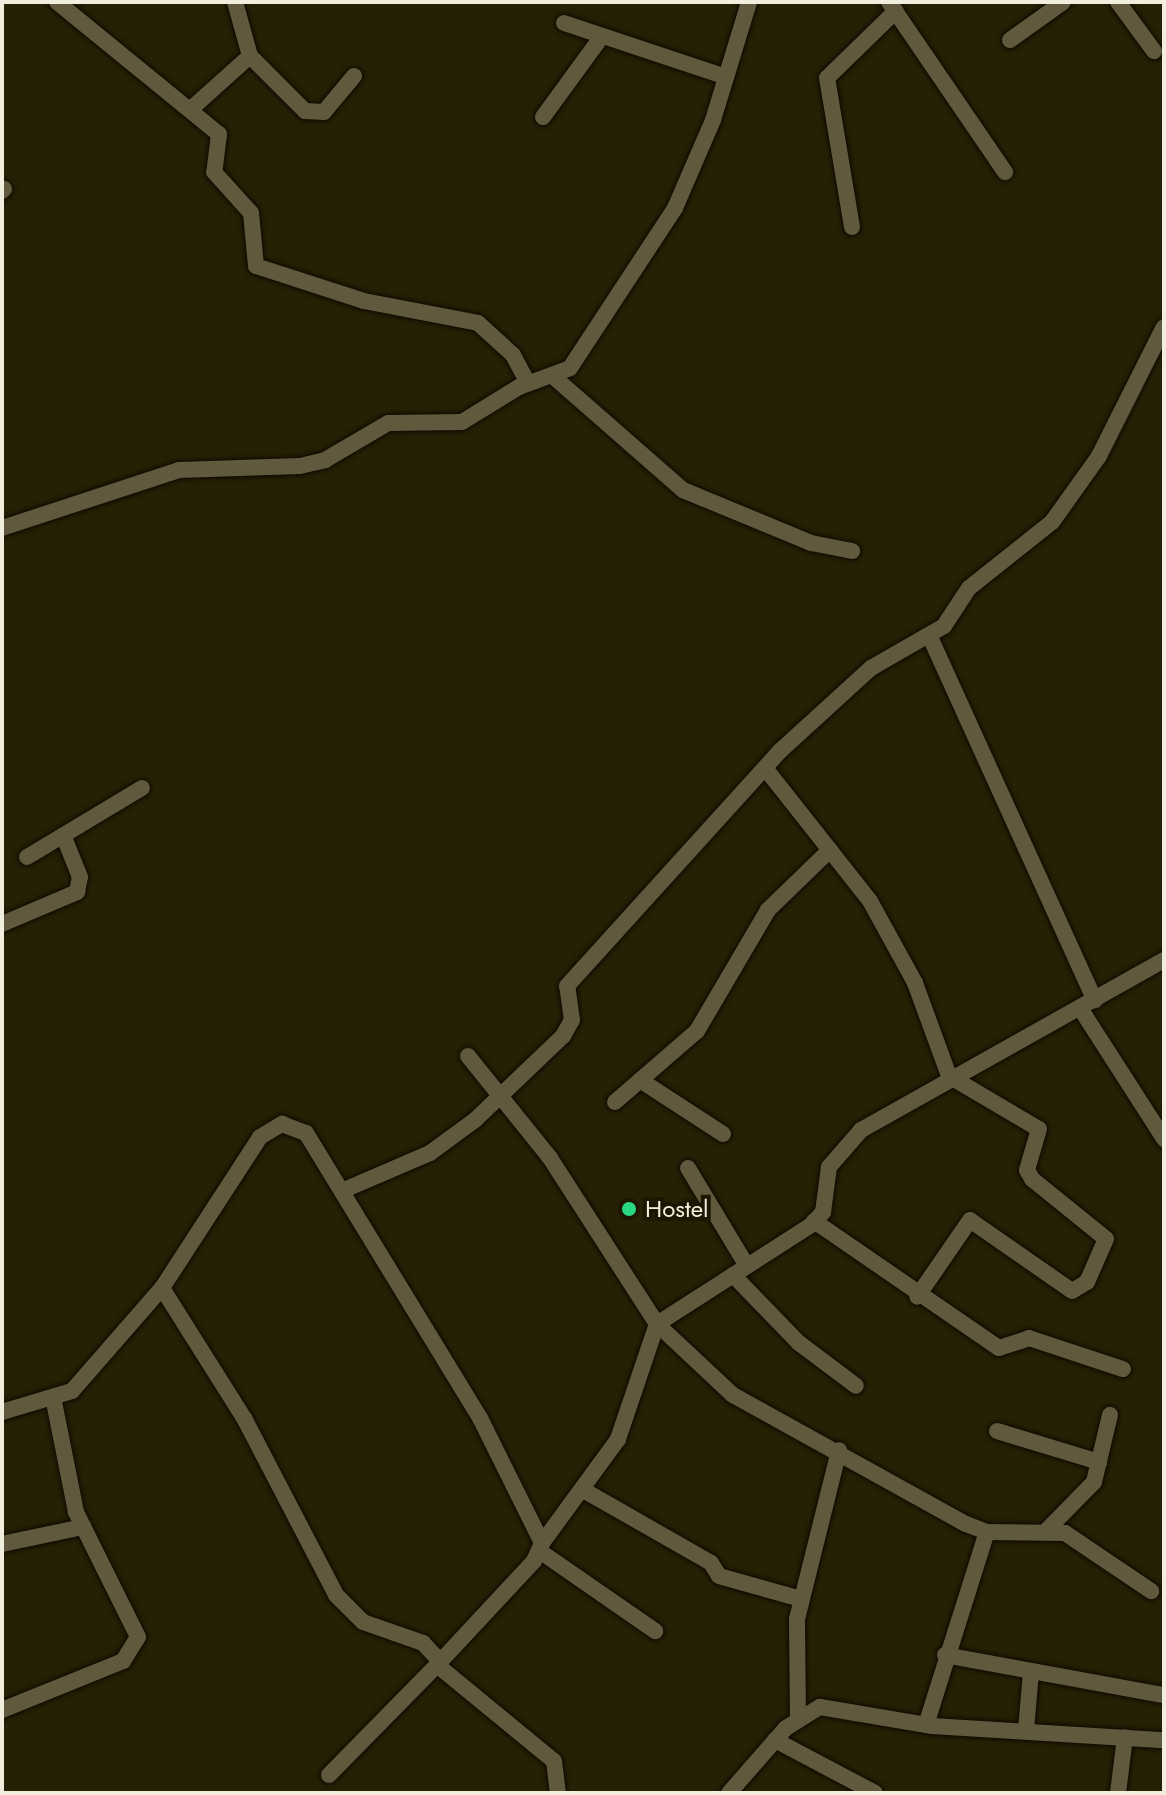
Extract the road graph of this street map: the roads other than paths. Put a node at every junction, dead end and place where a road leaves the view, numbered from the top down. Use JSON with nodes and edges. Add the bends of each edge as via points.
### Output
{"nodes":[{"id":1,"x":57,"y":2,"type":"edge"},
{"id":2,"x":235,"y":2,"type":"edge"},
{"id":3,"x":749,"y":2,"type":"edge"},
{"id":4,"x":1063,"y":2,"type":"edge"},
{"id":5,"x":1118,"y":2,"type":"edge"},
{"id":6,"x":893,"y":7,"type":"edge"},
{"id":7,"x":564,"y":23,"type":"dead end"},
{"id":8,"x":602,"y":36,"type":"junction"},
{"id":9,"x":1010,"y":40,"type":"dead end"},
{"id":10,"x":1154,"y":51,"type":"dead end"},
{"id":11,"x":250,"y":56,"type":"junction"},
{"id":12,"x":354,"y":76,"type":"dead end"},
{"id":13,"x":726,"y":77,"type":"junction"},
{"id":14,"x":192,"y":108,"type":"junction"},
{"id":15,"x":543,"y":117,"type":"dead end"},
{"id":16,"x":1005,"y":172,"type":"dead end"},
{"id":17,"x":852,"y":227,"type":"dead end"},
{"id":18,"x":1164,"y":327,"type":"edge"},
{"id":19,"x":555,"y":378,"type":"junction"},
{"id":20,"x":528,"y":383,"type":"junction"},
{"id":21,"x":2,"y":528,"type":"edge"},
{"id":22,"x":852,"y":551,"type":"dead end"},
{"id":23,"x":930,"y":637,"type":"junction"},
{"id":24,"x":765,"y":768,"type":"junction"},
{"id":25,"x":142,"y":788,"type":"dead end"},
{"id":26,"x":63,"y":835,"type":"junction"},
{"id":27,"x":830,"y":850,"type":"junction"},
{"id":28,"x":27,"y":857,"type":"dead end"},
{"id":29,"x":2,"y":924,"type":"edge"},
{"id":30,"x":1164,"y":960,"type":"edge"},
{"id":31,"x":1087,"y":1004,"type":"junction"},
{"id":32,"x":468,"y":1056,"type":"dead end"},
{"id":33,"x":949,"y":1076,"type":"junction"},
{"id":34,"x":640,"y":1080,"type":"junction"},
{"id":35,"x":502,"y":1093,"type":"junction"},
{"id":36,"x":615,"y":1102,"type":"dead end"},
{"id":37,"x":723,"y":1134,"type":"dead end"},
{"id":38,"x":1164,"y":1139,"type":"edge"},
{"id":39,"x":688,"y":1168,"type":"dead end"},
{"id":40,"x":344,"y":1190,"type":"junction"},
{"id":41,"x":814,"y":1221,"type":"junction"},
{"id":42,"x":740,"y":1271,"type":"junction"},
{"id":43,"x":162,"y":1288,"type":"junction"},
{"id":44,"x":917,"y":1297,"type":"junction"},
{"id":45,"x":657,"y":1324,"type":"junction"},
{"id":46,"x":1123,"y":1369,"type":"dead end"},
{"id":47,"x":856,"y":1386,"type":"dead end"},
{"id":48,"x":54,"y":1402,"type":"junction"},
{"id":49,"x":2,"y":1412,"type":"edge"},
{"id":50,"x":1110,"y":1415,"type":"dead end"},
{"id":51,"x":997,"y":1431,"type":"dead end"},
{"id":52,"x":839,"y":1450,"type":"junction"},
{"id":53,"x":1099,"y":1462,"type":"junction"},
{"id":54,"x":585,"y":1491,"type":"junction"},
{"id":55,"x":83,"y":1527,"type":"junction"},
{"id":56,"x":1047,"y":1530,"type":"junction"},
{"id":57,"x":987,"y":1532,"type":"junction"},
{"id":58,"x":2,"y":1544,"type":"edge"},
{"id":59,"x":542,"y":1548,"type":"junction"},
{"id":60,"x":1151,"y":1591,"type":"dead end"},
{"id":61,"x":801,"y":1599,"type":"junction"},
{"id":62,"x":655,"y":1631,"type":"dead end"},
{"id":63,"x":945,"y":1655,"type":"junction"},
{"id":64,"x":437,"y":1662,"type":"junction"},
{"id":65,"x":1031,"y":1672,"type":"junction"},
{"id":66,"x":1162,"y":1695,"type":"dead end"},
{"id":67,"x":2,"y":1710,"type":"edge"},
{"id":68,"x":798,"y":1719,"type":"junction"},
{"id":69,"x":926,"y":1725,"type":"junction"},
{"id":70,"x":1026,"y":1730,"type":"junction"},
{"id":71,"x":1125,"y":1737,"type":"junction"},
{"id":72,"x":775,"y":1740,"type":"junction"},
{"id":73,"x":1164,"y":1740,"type":"edge"},
{"id":74,"x":329,"y":1775,"type":"dead end"},
{"id":75,"x":558,"y":1793,"type":"edge"},
{"id":76,"x":729,"y":1793,"type":"edge"},
{"id":77,"x":875,"y":1793,"type":"edge"},
{"id":78,"x":1118,"y":1793,"type":"edge"}],
"edges":[{"from":1,"to":14,"type":"street"},
{"from":2,"to":11,"type":"street"},
{"from":3,"to":13,"type":"street"},
{"from":4,"to":9,"type":"street"},
{"from":5,"to":10,"type":"street"},
{"from":6,"to":16,"type":"street"},
{"from":6,"to":17,"type":"street","via":[[827,78]]},
{"from":7,"to":8,"type":"street"},
{"from":8,"to":13,"type":"street"},
{"from":8,"to":15,"type":"street"},
{"from":11,"to":12,"type":"street","via":[[311,113],[324,112]]},
{"from":11,"to":14,"type":"street"},
{"from":13,"to":19,"type":"street","via":[[675,208],[578,360]]},
{"from":14,"to":20,"type":"street","via":[[223,142],[214,172],[251,213],[253,256],[262,272],[478,323],[513,355]]},
{"from":18,"to":23,"type":"street","via":[[1073,497],[1036,538],[969,588]]},
{"from":19,"to":20,"type":"street"},
{"from":19,"to":22,"type":"street","via":[[683,490],[811,543]]},
{"from":20,"to":21,"type":"street","via":[[478,417],[388,423],[325,460],[179,470]]},
{"from":23,"to":24,"type":"street","via":[[831,698]]},
{"from":23,"to":31,"type":"street"},
{"from":24,"to":27,"type":"street"},
{"from":24,"to":35,"type":"street","via":[[567,986],[572,1024]]},
{"from":25,"to":26,"type":"street"},
{"from":26,"to":28,"type":"street"},
{"from":26,"to":29,"type":"street","via":[[80,877],[77,892]]},
{"from":27,"to":33,"type":"street","via":[[894,943]]},
{"from":27,"to":34,"type":"street","via":[[768,910],[707,1019]]},
{"from":30,"to":31,"type":"street"},
{"from":31,"to":33,"type":"street"},
{"from":31,"to":38,"type":"street"},
{"from":32,"to":35,"type":"street"},
{"from":33,"to":41,"type":"street","via":[[861,1130],[839,1153]]},
{"from":33,"to":44,"type":"street","via":[[1039,1129],[1027,1170],[1032,1179],[1108,1246],[1081,1290],[1072,1291],[970,1220]]},
{"from":34,"to":36,"type":"street"},
{"from":34,"to":37,"type":"street"},
{"from":35,"to":40,"type":"street","via":[[430,1153]]},
{"from":35,"to":45,"type":"street"},
{"from":39,"to":42,"type":"street"},
{"from":40,"to":43,"type":"street","via":[[306,1133],[292,1124],[271,1127]]},
{"from":40,"to":59,"type":"street","via":[[480,1418]]},
{"from":41,"to":42,"type":"street"},
{"from":41,"to":44,"type":"street"},
{"from":42,"to":45,"type":"street"},
{"from":42,"to":47,"type":"street","via":[[799,1343]]},
{"from":43,"to":48,"type":"street","via":[[72,1391]]},
{"from":43,"to":64,"type":"street","via":[[244,1418],[301,1538],[350,1614],[423,1643]]},
{"from":44,"to":46,"type":"street","via":[[999,1348],[1029,1338]]},
{"from":45,"to":52,"type":"street","via":[[733,1395]]},
{"from":45,"to":54,"type":"street","via":[[634,1406]]},
{"from":48,"to":49,"type":"street"},
{"from":48,"to":55,"type":"street"},
{"from":50,"to":53,"type":"street"},
{"from":51,"to":53,"type":"street"},
{"from":52,"to":57,"type":"street"},
{"from":52,"to":61,"type":"street"},
{"from":53,"to":56,"type":"street","via":[[1088,1490]]},
{"from":54,"to":59,"type":"street"},
{"from":54,"to":61,"type":"street","via":[[711,1563],[719,1576]]},
{"from":55,"to":58,"type":"street"},
{"from":55,"to":67,"type":"street","via":[[133,1615],[133,1652]]},
{"from":56,"to":57,"type":"street"},
{"from":56,"to":60,"type":"street","via":[[1065,1533]]},
{"from":57,"to":63,"type":"street"},
{"from":59,"to":62,"type":"street"},
{"from":59,"to":64,"type":"street"},
{"from":61,"to":68,"type":"street","via":[[793,1661]]},
{"from":63,"to":65,"type":"street"},
{"from":63,"to":69,"type":"street"},
{"from":64,"to":74,"type":"street"},
{"from":64,"to":75,"type":"street","via":[[554,1761]]},
{"from":65,"to":66,"type":"street"},
{"from":65,"to":70,"type":"street"},
{"from":68,"to":69,"type":"street","via":[[835,1706]]},
{"from":68,"to":72,"type":"street"},
{"from":69,"to":70,"type":"street"},
{"from":70,"to":71,"type":"street"},
{"from":71,"to":73,"type":"street"},
{"from":71,"to":78,"type":"street"},
{"from":72,"to":76,"type":"street"},
{"from":72,"to":77,"type":"street"}]}
